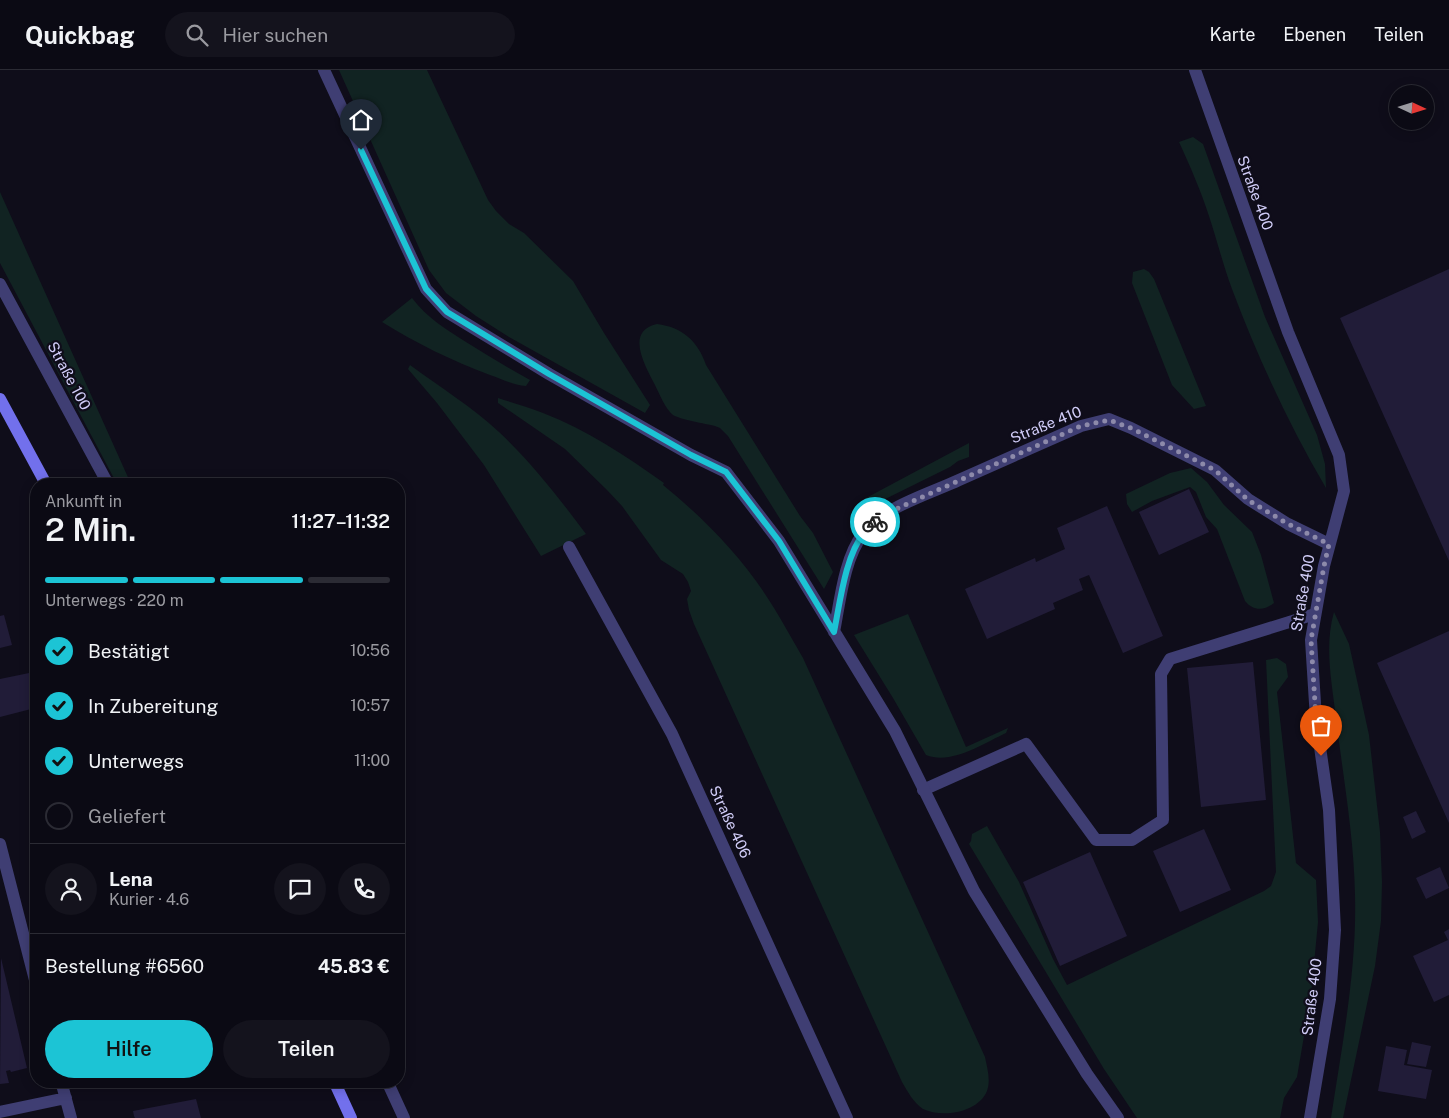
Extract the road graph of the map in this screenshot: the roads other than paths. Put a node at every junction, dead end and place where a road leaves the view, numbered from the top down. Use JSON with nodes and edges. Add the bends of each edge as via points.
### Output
{"nodes":[{"id":1,"x":324,"y":70,"type":"edge"},
{"id":2,"x":1195,"y":70,"type":"edge"},
{"id":3,"x":0,"y":284,"type":"edge"},
{"id":4,"x":0,"y":399,"type":"edge"},
{"id":5,"x":43,"y":478,"type":"edge"},
{"id":6,"x":105,"y":478,"type":"edge"},
{"id":7,"x":1329,"y":544,"type":"junction"},
{"id":8,"x":569,"y":547,"type":"dead end"},
{"id":9,"x":1315,"y":614,"type":"junction"},
{"id":10,"x":834,"y":632,"type":"junction"},
{"id":11,"x":923,"y":790,"type":"junction"},
{"id":12,"x":0,"y":844,"type":"edge"},
{"id":13,"x":30,"y":961,"type":"edge"},
{"id":14,"x":63,"y":1088,"type":"edge"},
{"id":15,"x":337,"y":1088,"type":"edge"},
{"id":16,"x":390,"y":1088,"type":"edge"},
{"id":17,"x":66,"y":1098,"type":"junction"},
{"id":18,"x":0,"y":1112,"type":"edge"},
{"id":19,"x":71,"y":1118,"type":"edge"},
{"id":20,"x":351,"y":1118,"type":"edge"},
{"id":21,"x":404,"y":1118,"type":"edge"},
{"id":22,"x":847,"y":1118,"type":"edge"},
{"id":23,"x":1118,"y":1118,"type":"edge"},
{"id":24,"x":1310,"y":1118,"type":"edge"}],
"edges":[{"from":1,"to":10,"type":"street","via":[[426,289],[447,312],[691,455],[726,472],[779,541]]},
{"from":2,"to":7,"type":"street","name":"Straße 400","via":[[1288,332],[1339,455],[1344,491]]},
{"from":3,"to":6,"type":"street","name":"Straße 100"},
{"from":4,"to":5,"type":"main road"},
{"from":7,"to":9,"type":"street","name":"Straße 400"},
{"from":7,"to":10,"type":"street","name":"Straße 410","via":[[1248,500],[1215,470],[1109,420],[1081,426],[880,517],[863,534],[852,553]]},
{"from":8,"to":22,"type":"street","name":"Straße 406","via":[[672,734]]},
{"from":9,"to":11,"type":"street","via":[[1170,659],[1161,674],[1163,820],[1132,840],[1096,840],[1026,744]]},
{"from":9,"to":24,"type":"street","name":"Straße 400","via":[[1311,640],[1316,719],[1329,810],[1335,930],[1330,998]]},
{"from":10,"to":11,"type":"street","via":[[895,730]]},
{"from":11,"to":23,"type":"street","via":[[974,891]]},
{"from":12,"to":13,"type":"street"},
{"from":14,"to":17,"type":"street"},
{"from":15,"to":20,"type":"main road"},
{"from":16,"to":21,"type":"street"},
{"from":17,"to":18,"type":"street"},
{"from":17,"to":19,"type":"street"}]}
